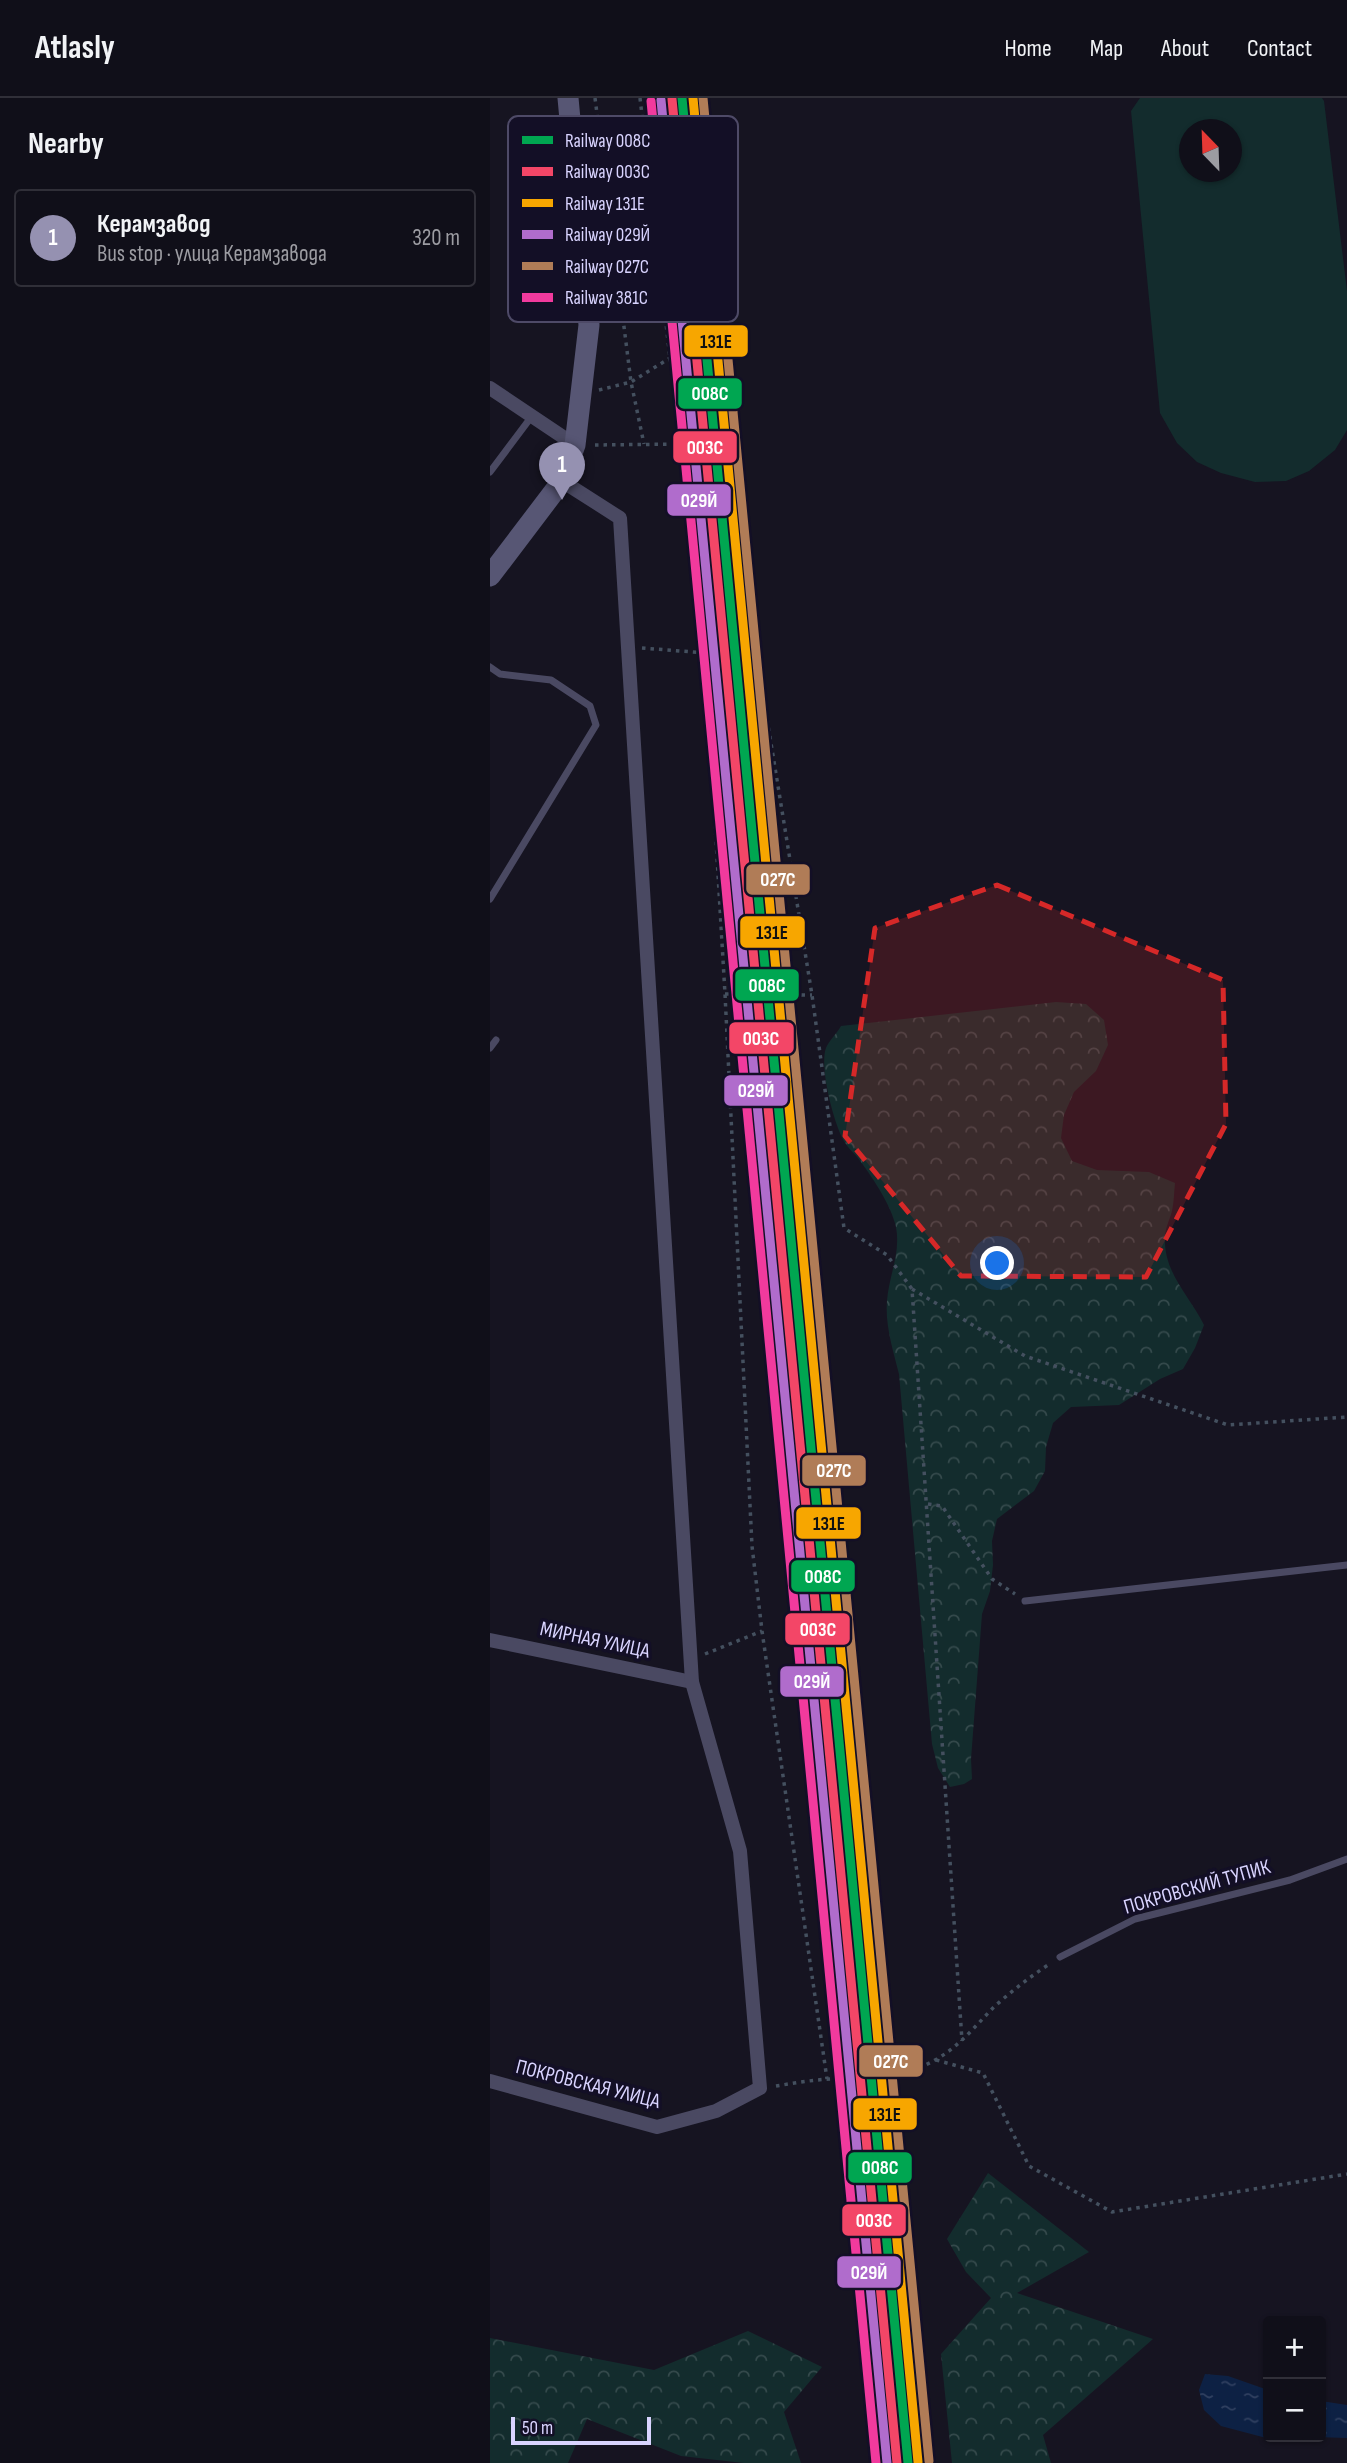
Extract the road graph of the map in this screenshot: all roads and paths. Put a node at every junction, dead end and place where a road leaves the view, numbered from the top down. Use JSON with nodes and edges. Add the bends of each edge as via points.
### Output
{"nodes":[{"id":1,"x":568,"y":98,"type":"edge"},
{"id":2,"x":595,"y":98,"type":"edge"},
{"id":3,"x":640,"y":98,"type":"edge"},
{"id":4,"x":570,"y":116,"type":"edge"},
{"id":5,"x":597,"y":116,"type":"edge"},
{"id":6,"x":642,"y":116,"type":"edge"},
{"id":7,"x":589,"y":322,"type":"edge"},
{"id":8,"x":623,"y":322,"type":"edge"},
{"id":9,"x":666,"y":322,"type":"edge"},
{"id":10,"x":670,"y":358,"type":"junction"},
{"id":11,"x":631,"y":382,"type":"junction"},
{"id":12,"x":490,"y":388,"type":"edge"},
{"id":13,"x":581,"y":394,"type":"junction"},
{"id":14,"x":532,"y":416,"type":"junction"},
{"id":15,"x":644,"y":444,"type":"junction"},
{"id":16,"x":684,"y":444,"type":"junction"},
{"id":17,"x":575,"y":445,"type":"junction"},
{"id":18,"x":490,"y":472,"type":"edge"},
{"id":19,"x":562,"y":481,"type":"junction"},
{"id":20,"x":490,"y":576,"type":"edge"},
{"id":21,"x":628,"y":648,"type":"junction"},
{"id":22,"x":705,"y":652,"type":"junction"},
{"id":23,"x":490,"y":667,"type":"edge"},
{"id":24,"x":490,"y":899,"type":"edge"},
{"id":25,"x":725,"y":994,"type":"junction"},
{"id":26,"x":812,"y":995,"type":"junction"},
{"id":27,"x":496,"y":1040,"type":"dead end"},
{"id":28,"x":490,"y":1048,"type":"edge"},
{"id":29,"x":912,"y":1289,"type":"junction"},
{"id":30,"x":1347,"y":1417,"type":"edge"},
{"id":31,"x":928,"y":1504,"type":"junction"},
{"id":32,"x":1347,"y":1565,"type":"edge"},
{"id":33,"x":1025,"y":1601,"type":"joint"},
{"id":34,"x":761,"y":1631,"type":"junction"},
{"id":35,"x":490,"y":1640,"type":"edge"},
{"id":36,"x":691,"y":1661,"type":"junction"},
{"id":37,"x":692,"y":1682,"type":"junction"},
{"id":38,"x":1347,"y":1859,"type":"edge"},
{"id":39,"x":1060,"y":1957,"type":"joint"},
{"id":40,"x":962,"y":2041,"type":"junction"},
{"id":41,"x":936,"y":2060,"type":"junction"},
{"id":42,"x":827,"y":2079,"type":"junction"},
{"id":43,"x":490,"y":2081,"type":"edge"},
{"id":44,"x":760,"y":2088,"type":"junction"},
{"id":45,"x":1347,"y":2174,"type":"edge"}],
"edges":[{"from":1,"to":4,"type":"street"},
{"from":2,"to":5,"type":"path"},
{"from":3,"to":6,"type":"path"},
{"from":7,"to":13,"type":"street"},
{"from":8,"to":11,"type":"path"},
{"from":9,"to":10,"type":"path"},
{"from":10,"to":11,"type":"path"},
{"from":10,"to":16,"type":"path"},
{"from":11,"to":13,"type":"path"},
{"from":11,"to":15,"type":"path"},
{"from":12,"to":14,"type":"street"},
{"from":13,"to":17,"type":"street"},
{"from":14,"to":17,"type":"street"},
{"from":14,"to":18,"type":"lane"},
{"from":15,"to":16,"type":"path"},
{"from":15,"to":17,"type":"path"},
{"from":16,"to":22,"type":"path"},
{"from":17,"to":19,"type":"street"},
{"from":19,"to":20,"type":"street"},
{"from":19,"to":21,"type":"street","via":[[620,518]]},
{"from":21,"to":22,"type":"path"},
{"from":21,"to":36,"type":"street"},
{"from":22,"to":25,"type":"path"},
{"from":22,"to":26,"type":"path","via":[[757,657]]},
{"from":23,"to":24,"type":"lane","via":[[500,674],[551,680],[590,706],[596,724]]},
{"from":25,"to":26,"type":"path"},
{"from":25,"to":34,"type":"path","via":[[752,1546]]},
{"from":26,"to":29,"type":"path","via":[[844,1228],[887,1255]]},
{"from":27,"to":28,"type":"lane"},
{"from":29,"to":30,"type":"path","via":[[1025,1356],[1228,1425]]},
{"from":29,"to":31,"type":"path"},
{"from":31,"to":33,"type":"path","via":[[942,1506],[992,1579]]},
{"from":31,"to":40,"type":"path"},
{"from":32,"to":33,"type":"lane"},
{"from":34,"to":36,"type":"path"},
{"from":34,"to":42,"type":"path"},
{"from":35,"to":37,"type":"street","name":"МИРНАЯ УЛИЦА"},
{"from":36,"to":37,"type":"street"},
{"from":37,"to":44,"type":"street","via":[[740,1851]]},
{"from":38,"to":39,"type":"lane","name":"ПОКРОВСКИЙ ТУПИК","via":[[1290,1880],[1135,1919]]},
{"from":39,"to":40,"type":"path","via":[[1013,1991]]},
{"from":40,"to":41,"type":"path"},
{"from":41,"to":42,"type":"path","via":[[910,2072],[870,2079]]},
{"from":41,"to":45,"type":"path","via":[[983,2073],[1029,2166],[1112,2212]]},
{"from":42,"to":44,"type":"path"},
{"from":43,"to":44,"type":"street","name":"ПОКРОВСКАЯ УЛИЦА","via":[[657,2126],[716,2110]]}]}
